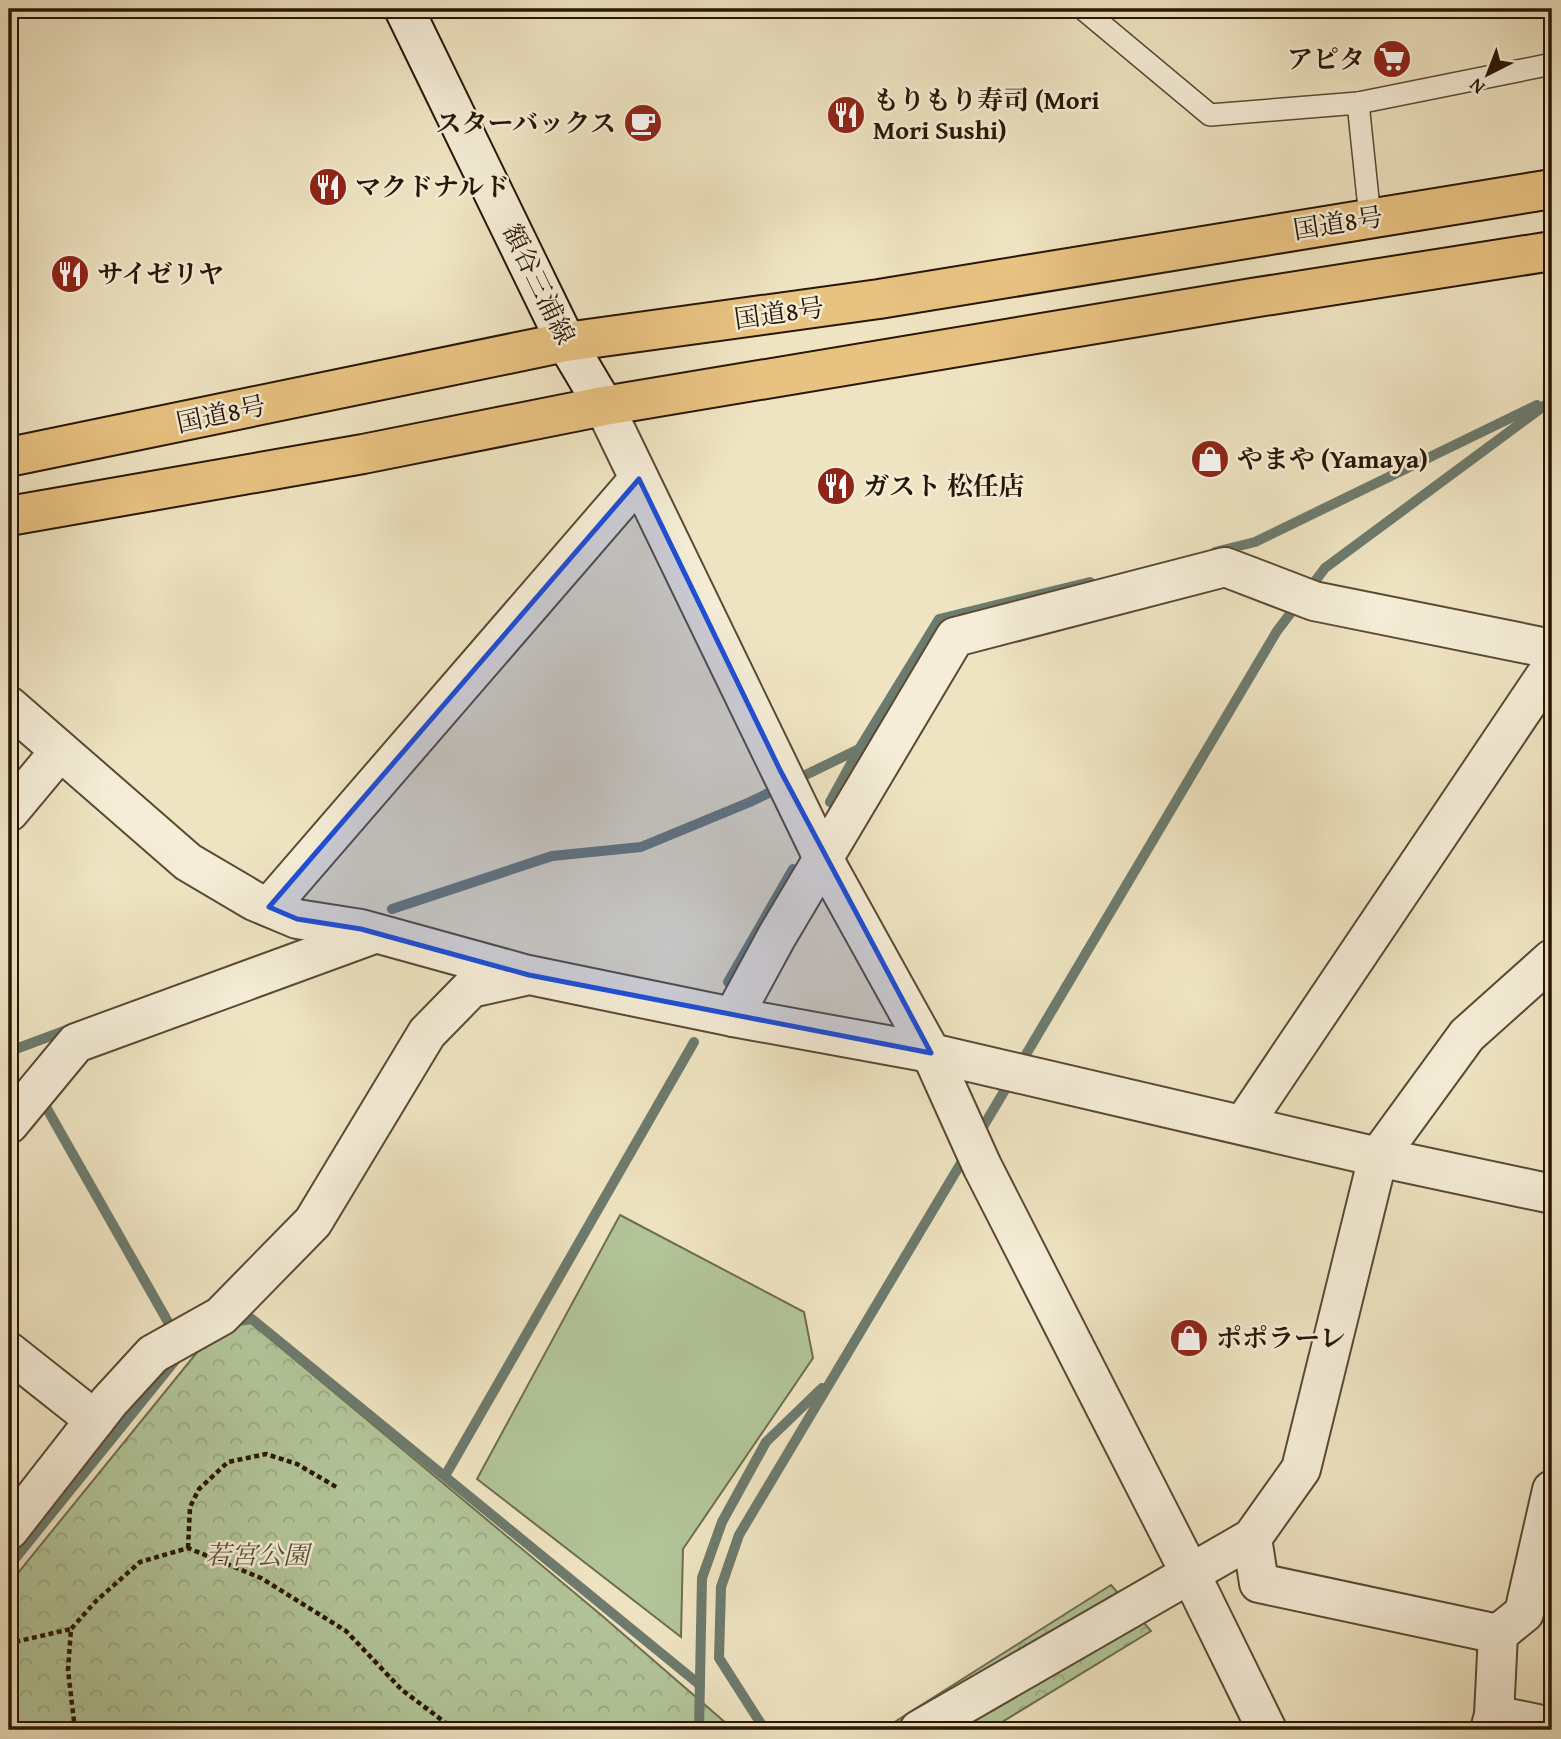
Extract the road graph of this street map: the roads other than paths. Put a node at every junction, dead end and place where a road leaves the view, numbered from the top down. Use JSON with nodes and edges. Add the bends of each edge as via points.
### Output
{"nodes":[{"id":1,"x":404,"y":9,"type":"edge"},
{"id":2,"x":1083,"y":9,"type":"edge"},
{"id":3,"x":1552,"y":64,"type":"edge"},
{"id":4,"x":1358,"y":103,"type":"junction"},
{"id":5,"x":1552,"y":189,"type":"edge"},
{"id":6,"x":1370,"y":218,"type":"junction"},
{"id":7,"x":1552,"y":251,"type":"edge"},
{"id":8,"x":566,"y":342,"type":"junction"},
{"id":9,"x":604,"y":406,"type":"junction"},
{"id":10,"x":9,"y":457,"type":"edge"},
{"id":11,"x":639,"y":479,"type":"junction"},
{"id":12,"x":9,"y":516,"type":"edge"},
{"id":13,"x":1552,"y":649,"type":"edge"},
{"id":14,"x":1552,"y":666,"type":"edge"},
{"id":15,"x":9,"y":706,"type":"edge"},
{"id":16,"x":60,"y":751,"type":"junction"},
{"id":17,"x":9,"y":811,"type":"edge"},
{"id":18,"x":824,"y":860,"type":"junction"},
{"id":19,"x":269,"y":907,"type":"junction"},
{"id":20,"x":376,"y":933,"type":"junction"},
{"id":21,"x":1552,"y":959,"type":"edge"},
{"id":22,"x":529,"y":975,"type":"junction"},
{"id":23,"x":733,"y":1017,"type":"junction"},
{"id":24,"x":931,"y":1053,"type":"junction"},
{"id":25,"x":9,"y":1124,"type":"edge"},
{"id":26,"x":1243,"y":1125,"type":"junction"},
{"id":27,"x":1378,"y":1157,"type":"junction"},
{"id":28,"x":1552,"y":1194,"type":"edge"},
{"id":29,"x":9,"y":1352,"type":"edge"},
{"id":30,"x":95,"y":1420,"type":"junction"},
{"id":31,"x":1552,"y":1490,"type":"edge"},
{"id":32,"x":9,"y":1530,"type":"edge"},
{"id":33,"x":1252,"y":1538,"type":"junction"},
{"id":34,"x":1191,"y":1575,"type":"junction"},
{"id":35,"x":1499,"y":1634,"type":"junction"},
{"id":36,"x":1492,"y":1722,"type":"edge"},
{"id":37,"x":1552,"y":1727,"type":"edge"},
{"id":38,"x":919,"y":1730,"type":"edge"},
{"id":39,"x":1267,"y":1730,"type":"edge"}],
"edges":[{"from":1,"to":8,"type":"street","name":"額谷三浦線"},
{"from":2,"to":4,"type":"lane","via":[[1210,115]]},
{"from":3,"to":4,"type":"lane"},
{"from":4,"to":6,"type":"lane"},
{"from":5,"to":6,"type":"highway","name":"国道8号"},
{"from":6,"to":8,"type":"highway","name":"国道8号","via":[[879,299]]},
{"from":7,"to":9,"type":"highway"},
{"from":8,"to":9,"type":"street","name":"額谷三浦線"},
{"from":8,"to":10,"type":"highway","name":"国道8号"},
{"from":9,"to":11,"type":"street","name":"額谷三浦線"},
{"from":9,"to":12,"type":"highway"},
{"from":11,"to":18,"type":"street","name":"額谷三浦線"},
{"from":11,"to":19,"type":"street"},
{"from":13,"to":18,"type":"street","via":[[1298,594],[1226,567],[955,637]]},
{"from":14,"to":26,"type":"street"},
{"from":15,"to":16,"type":"street"},
{"from":16,"to":17,"type":"street"},
{"from":16,"to":19,"type":"street","via":[[188,862]]},
{"from":18,"to":23,"type":"street"},
{"from":18,"to":24,"type":"street","name":"額谷三浦線"},
{"from":19,"to":20,"type":"street","via":[[297,919]]},
{"from":20,"to":22,"type":"street"},
{"from":20,"to":25,"type":"street","via":[[76,1043]]},
{"from":21,"to":27,"type":"street","via":[[1467,1035]]},
{"from":22,"to":23,"type":"street"},
{"from":22,"to":30,"type":"street","via":[[471,988],[428,1033],[313,1222],[221,1316],[153,1354]]},
{"from":23,"to":24,"type":"street"},
{"from":24,"to":26,"type":"street"},
{"from":24,"to":34,"type":"street","name":"額谷三浦線","via":[[982,1166]]},
{"from":26,"to":27,"type":"street"},
{"from":27,"to":28,"type":"street"},
{"from":27,"to":33,"type":"street","via":[[1301,1469]]},
{"from":29,"to":30,"type":"street"},
{"from":30,"to":32,"type":"street"},
{"from":31,"to":35,"type":"street","via":[[1524,1613]]},
{"from":33,"to":34,"type":"street"},
{"from":33,"to":35,"type":"street","via":[[1259,1583]]},
{"from":34,"to":38,"type":"street"},
{"from":34,"to":39,"type":"street","name":"額谷三浦線"},
{"from":35,"to":36,"type":"street"},
{"from":36,"to":37,"type":"street"}]}
